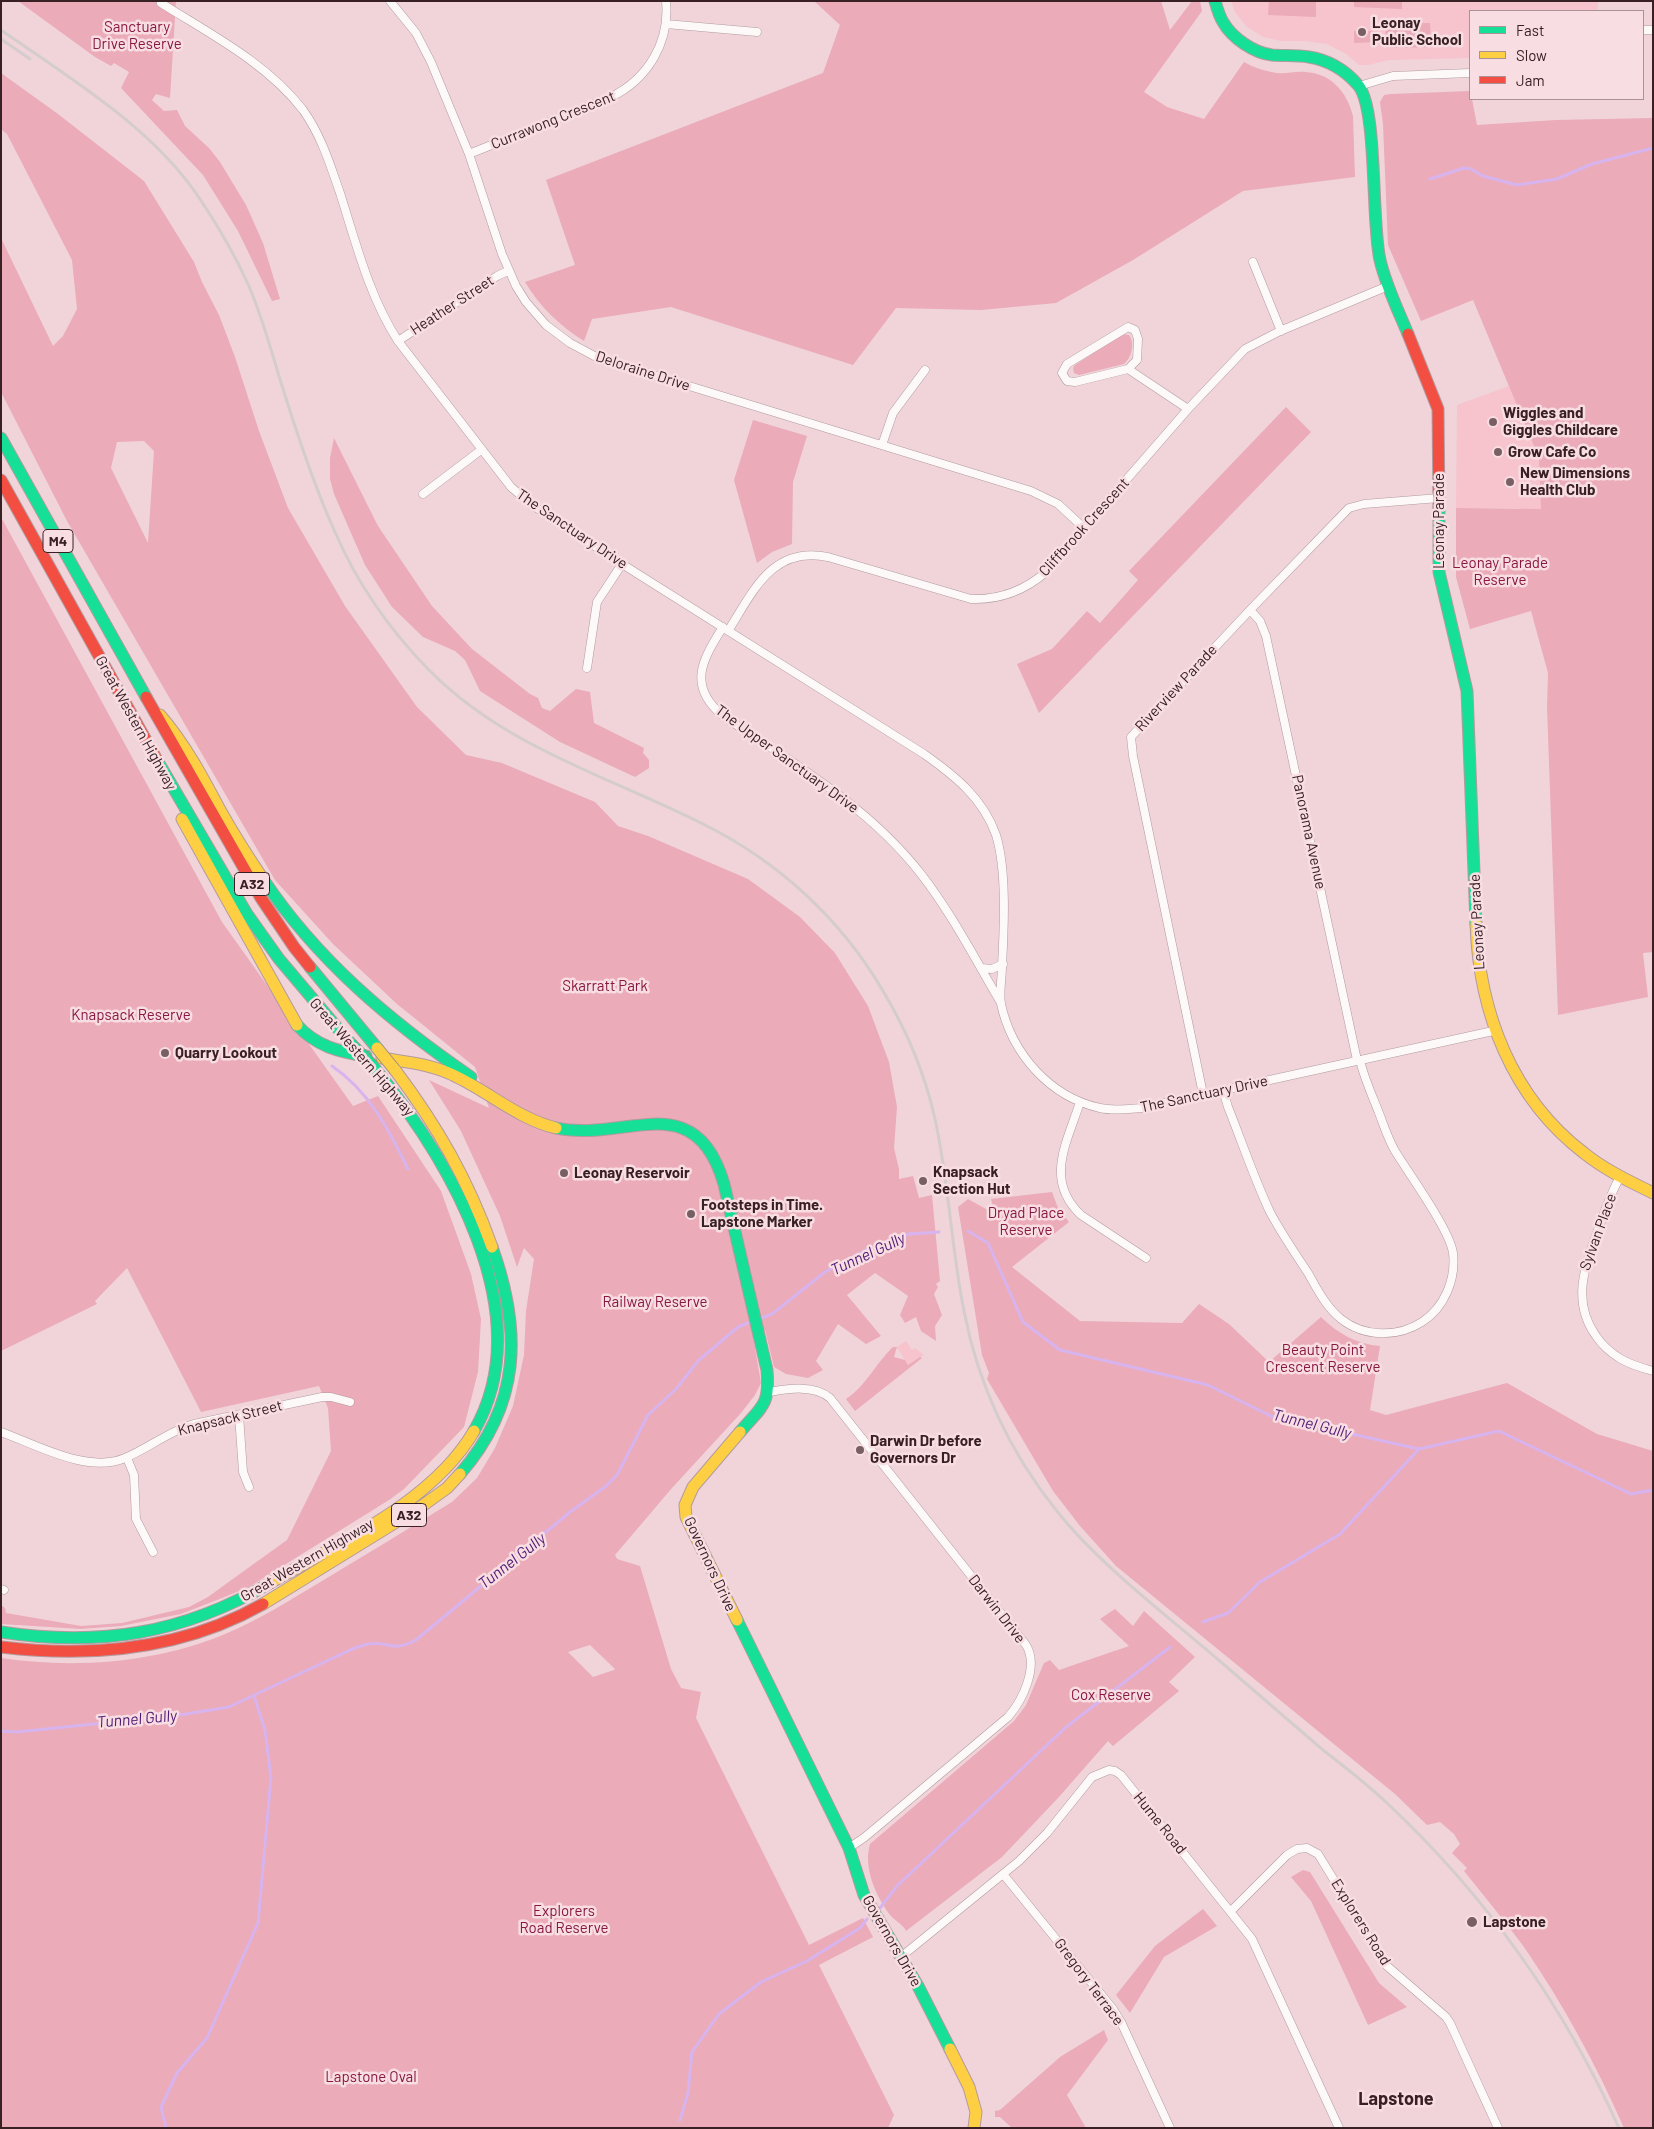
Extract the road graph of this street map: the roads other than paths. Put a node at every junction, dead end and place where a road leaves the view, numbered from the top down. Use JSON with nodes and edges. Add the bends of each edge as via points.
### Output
{"nodes":[{"id":1,"x":390,"y":1,"type":"edge"},
{"id":2,"x":666,"y":1,"type":"edge"},
{"id":3,"x":1215,"y":1,"type":"edge"},
{"id":4,"x":161,"y":3,"type":"dead end"},
{"id":5,"x":666,"y":24,"type":"junction"},
{"id":6,"x":757,"y":32,"type":"dead end"},
{"id":7,"x":1469,"y":73,"type":"edge"},
{"id":8,"x":1359,"y":86,"type":"junction"},
{"id":9,"x":469,"y":154,"type":"junction"},
{"id":10,"x":1253,"y":262,"type":"dead end"},
{"id":11,"x":508,"y":271,"type":"junction"},
{"id":12,"x":1388,"y":286,"type":"junction"},
{"id":13,"x":1281,"y":331,"type":"junction"},
{"id":14,"x":398,"y":341,"type":"junction"},
{"id":15,"x":1128,"y":369,"type":"junction"},
{"id":16,"x":925,"y":370,"type":"dead end"},
{"id":17,"x":1188,"y":409,"type":"junction"},
{"id":18,"x":1,"y":438,"type":"edge"},
{"id":19,"x":882,"y":445,"type":"junction"},
{"id":20,"x":481,"y":450,"type":"junction"},
{"id":21,"x":1,"y":480,"type":"edge"},
{"id":22,"x":423,"y":494,"type":"dead end"},
{"id":23,"x":1439,"y":498,"type":"junction"},
{"id":24,"x":1085,"y":528,"type":"junction"},
{"id":25,"x":622,"y":564,"type":"junction"},
{"id":26,"x":1250,"y":610,"type":"junction"},
{"id":27,"x":725,"y":629,"type":"junction"},
{"id":28,"x":115,"y":644,"type":"joint"},
{"id":29,"x":587,"y":668,"type":"dead end"},
{"id":30,"x":150,"y":705,"type":"junction"},
{"id":31,"x":132,"y":717,"type":"junction"},
{"id":32,"x":1002,"y":964,"type":"junction"},
{"id":33,"x":981,"y":968,"type":"junction"},
{"id":34,"x":1001,"y":1003,"type":"junction"},
{"id":35,"x":1493,"y":1031,"type":"junction"},
{"id":36,"x":1359,"y":1060,"type":"junction"},
{"id":37,"x":1223,"y":1090,"type":"junction"},
{"id":38,"x":1203,"y":1094,"type":"junction"},
{"id":39,"x":1080,"y":1102,"type":"junction"},
{"id":40,"x":522,"y":1113,"type":"junction"},
{"id":41,"x":1620,"y":1177,"type":"junction"},
{"id":42,"x":1653,"y":1193,"type":"edge"},
{"id":43,"x":1146,"y":1258,"type":"dead end"},
{"id":44,"x":1653,"y":1372,"type":"edge"},
{"id":45,"x":769,"y":1392,"type":"junction"},
{"id":46,"x":350,"y":1402,"type":"dead end"},
{"id":47,"x":239,"y":1415,"type":"junction"},
{"id":48,"x":1,"y":1432,"type":"edge"},
{"id":49,"x":127,"y":1458,"type":"junction"},
{"id":50,"x":249,"y":1488,"type":"dead end"},
{"id":51,"x":153,"y":1552,"type":"dead end"},
{"id":52,"x":1,"y":1632,"type":"edge"},
{"id":53,"x":1,"y":1647,"type":"edge"},
{"id":54,"x":849,"y":1848,"type":"junction"},
{"id":55,"x":1003,"y":1874,"type":"junction"},
{"id":56,"x":1231,"y":1911,"type":"junction"},
{"id":57,"x":902,"y":1956,"type":"junction"},
{"id":58,"x":974,"y":2128,"type":"edge"},
{"id":59,"x":1170,"y":2128,"type":"edge"},
{"id":60,"x":1339,"y":2128,"type":"edge"},
{"id":61,"x":1498,"y":2128,"type":"edge"}],
"edges":[{"from":1,"to":9,"type":"street","name":"Deloraine Drive","via":[[424,47]]},
{"from":2,"to":5,"type":"street","name":"Currawong Crescent"},
{"from":3,"to":8,"type":"main road","name":"Leonay Parade","via":[[1223,24],[1246,47],[1269,55],[1321,59],[1339,68]]},
{"from":4,"to":14,"type":"street","name":"The Sanctuary Drive","via":[[260,67],[304,111],[326,151],[371,290]]},
{"from":5,"to":6,"type":"street"},
{"from":5,"to":9,"type":"street","name":"Currawong Crescent","via":[[653,61],[626,89]]},
{"from":7,"to":8,"type":"street","via":[[1392,76]]},
{"from":8,"to":12,"type":"main road","name":"Leonay Parade","via":[[1369,120],[1378,249]]},
{"from":9,"to":11,"type":"street","name":"Deloraine Drive"},
{"from":10,"to":13,"type":"street"},
{"from":11,"to":14,"type":"street","name":"Heather Street"},
{"from":11,"to":19,"type":"street","name":"Deloraine Drive","via":[[526,302],[546,325],[598,358]]},
{"from":12,"to":13,"type":"street","name":"Cliffbrook Crescent"},
{"from":12,"to":23,"type":"main road","name":"Leonay Parade","via":[[1437,403]]},
{"from":13,"to":17,"type":"street","name":"Cliffbrook Crescent","via":[[1237,355]]},
{"from":14,"to":20,"type":"street","name":"The Sanctuary Drive"},
{"from":15,"to":15,"type":"street","via":[[1075,382],[1067,381],[1062,373],[1067,364],[1128,327],[1135,330],[1138,339],[1137,360]]},
{"from":15,"to":17,"type":"street"},
{"from":16,"to":19,"type":"street","via":[[893,413]]},
{"from":17,"to":24,"type":"street","name":"Cliffbrook Crescent"},
{"from":18,"to":28,"type":"main road","number":"M4"},
{"from":19,"to":24,"type":"street","name":"Deloraine Drive","via":[[1043,496],[1058,504]]},
{"from":20,"to":22,"type":"street"},
{"from":20,"to":25,"type":"street","name":"The Sanctuary Drive","via":[[520,496]]},
{"from":21,"to":31,"type":"main road","name":"Great Western Highway","number":"A32"},
{"from":23,"to":26,"type":"street","name":"Riverview Parade","via":[[1349,508]]},
{"from":23,"to":35,"type":"main road","name":"Leonay Parade","via":[[1439,577],[1467,691],[1477,950],[1480,979]]},
{"from":24,"to":27,"type":"street","name":"Cliffbrook Crescent","via":[[1033,582],[1009,594],[981,600],[960,597],[828,557],[796,556],[764,576]]},
{"from":25,"to":27,"type":"street","name":"The Sanctuary Drive"},
{"from":25,"to":29,"type":"street","via":[[597,602]]},
{"from":26,"to":36,"type":"street","name":"Panorama Avenue","via":[[1260,621],[1266,636]]},
{"from":26,"to":38,"type":"street","name":"Riverview Parade","via":[[1131,737]]},
{"from":27,"to":32,"type":"street","name":"The Sanctuary Drive","via":[[924,754],[952,774],[972,794],[987,815],[999,847],[1003,874]]},
{"from":27,"to":33,"type":"street","name":"The Upper Sanctuary Drive","via":[[706,654],[702,668],[703,689],[712,707],[847,800],[874,823],[941,900]]},
{"from":28,"to":30,"type":"main road","name":"Great Western Highway","number":"A32"},
{"from":30,"to":40,"type":"main road","via":[[176,732],[266,883],[311,942],[395,1024]]},
{"from":30,"to":53,"type":"main road","name":"Great Western Highway","number":"A32","bridge":true,"via":[[260,898],[294,947],[395,1070],[436,1128],[468,1186],[489,1237],[509,1302],[512,1338],[509,1377],[498,1414],[482,1446],[452,1484],[335,1561],[232,1620],[162,1643],[110,1652],[48,1652]]},
{"from":31,"to":40,"type":"main road","via":[[140,741],[300,1030],[313,1041],[333,1050],[444,1071]]},
{"from":31,"to":52,"type":"main road","name":"Great Western Highway","number":"A32","bridge":true,"via":[[223,876],[279,960],[373,1066],[420,1127],[471,1227],[494,1300],[498,1354],[484,1409],[462,1451],[440,1475],[400,1506],[254,1592],[223,1608],[156,1630],[103,1637],[51,1638]]},
{"from":32,"to":33,"type":"street","via":[[992,969]]},
{"from":32,"to":34,"type":"street","name":"The Sanctuary Drive"},
{"from":33,"to":34,"type":"street","name":"The Upper Sanctuary Drive"},
{"from":34,"to":39,"type":"street","name":"The Sanctuary Drive","via":[[1012,1035],[1027,1061],[1056,1088]]},
{"from":35,"to":36,"type":"street","name":"The Sanctuary Drive"},
{"from":35,"to":41,"type":"main road","name":"Leonay Parade","via":[[1515,1076],[1533,1101],[1572,1143]]},
{"from":36,"to":37,"type":"street","name":"The Sanctuary Drive"},
{"from":36,"to":37,"type":"street","name":"Panorama Avenue","via":[[1392,1144],[1442,1226],[1453,1254],[1452,1276],[1440,1305],[1422,1322],[1394,1333],[1371,1332],[1352,1326],[1325,1301],[1270,1211]]},
{"from":37,"to":38,"type":"street","name":"The Sanctuary Drive"},
{"from":38,"to":39,"type":"street","name":"The Sanctuary Drive","via":[[1119,1110]]},
{"from":39,"to":43,"type":"street","via":[[1062,1160],[1060,1177],[1063,1188],[1081,1215]]},
{"from":40,"to":45,"type":"main road","via":[[548,1126],[568,1130],[598,1131],[664,1124],[696,1135],[709,1149],[720,1170],[767,1370]]},
{"from":41,"to":42,"type":"main road","name":"Leonay Parade"},
{"from":41,"to":44,"type":"street","name":"Sylvan Place","via":[[1584,1267],[1582,1303],[1589,1326],[1604,1345],[1620,1359]]},
{"from":45,"to":54,"type":"main road","name":"Governors Drive","via":[[762,1407],[693,1487],[687,1499],[686,1517]]},
{"from":45,"to":54,"type":"street","name":"Darwin Drive","via":[[798,1388],[820,1392],[830,1398],[1030,1654],[1024,1691],[1008,1717]]},
{"from":46,"to":47,"type":"street","name":"Knapsack Street","via":[[322,1397]]},
{"from":47,"to":49,"type":"street","name":"Knapsack Street","via":[[185,1426]]},
{"from":47,"to":50,"type":"street","via":[[243,1472]]},
{"from":48,"to":49,"type":"street","name":"Knapsack Street","via":[[81,1461],[105,1463]]},
{"from":49,"to":51,"type":"street","via":[[134,1475],[136,1519]]},
{"from":54,"to":57,"type":"main road","name":"Governors Drive","via":[[864,1895]]},
{"from":55,"to":56,"type":"street","name":"Hume Road","via":[[1039,1840],[1092,1777],[1112,1770],[1121,1774]]},
{"from":55,"to":57,"type":"street","name":"Hume Road"},
{"from":55,"to":59,"type":"street","name":"Gregory Terrace","via":[[1113,2009]]},
{"from":56,"to":60,"type":"street","name":"Hume Road","via":[[1255,1945]]},
{"from":56,"to":61,"type":"street","name":"Explorers Road","via":[[1287,1855],[1309,1849],[1322,1859],[1387,1966],[1446,2017]]},
{"from":57,"to":58,"type":"main road","name":"Governors Drive","via":[[969,2087],[976,2112]]}]}
